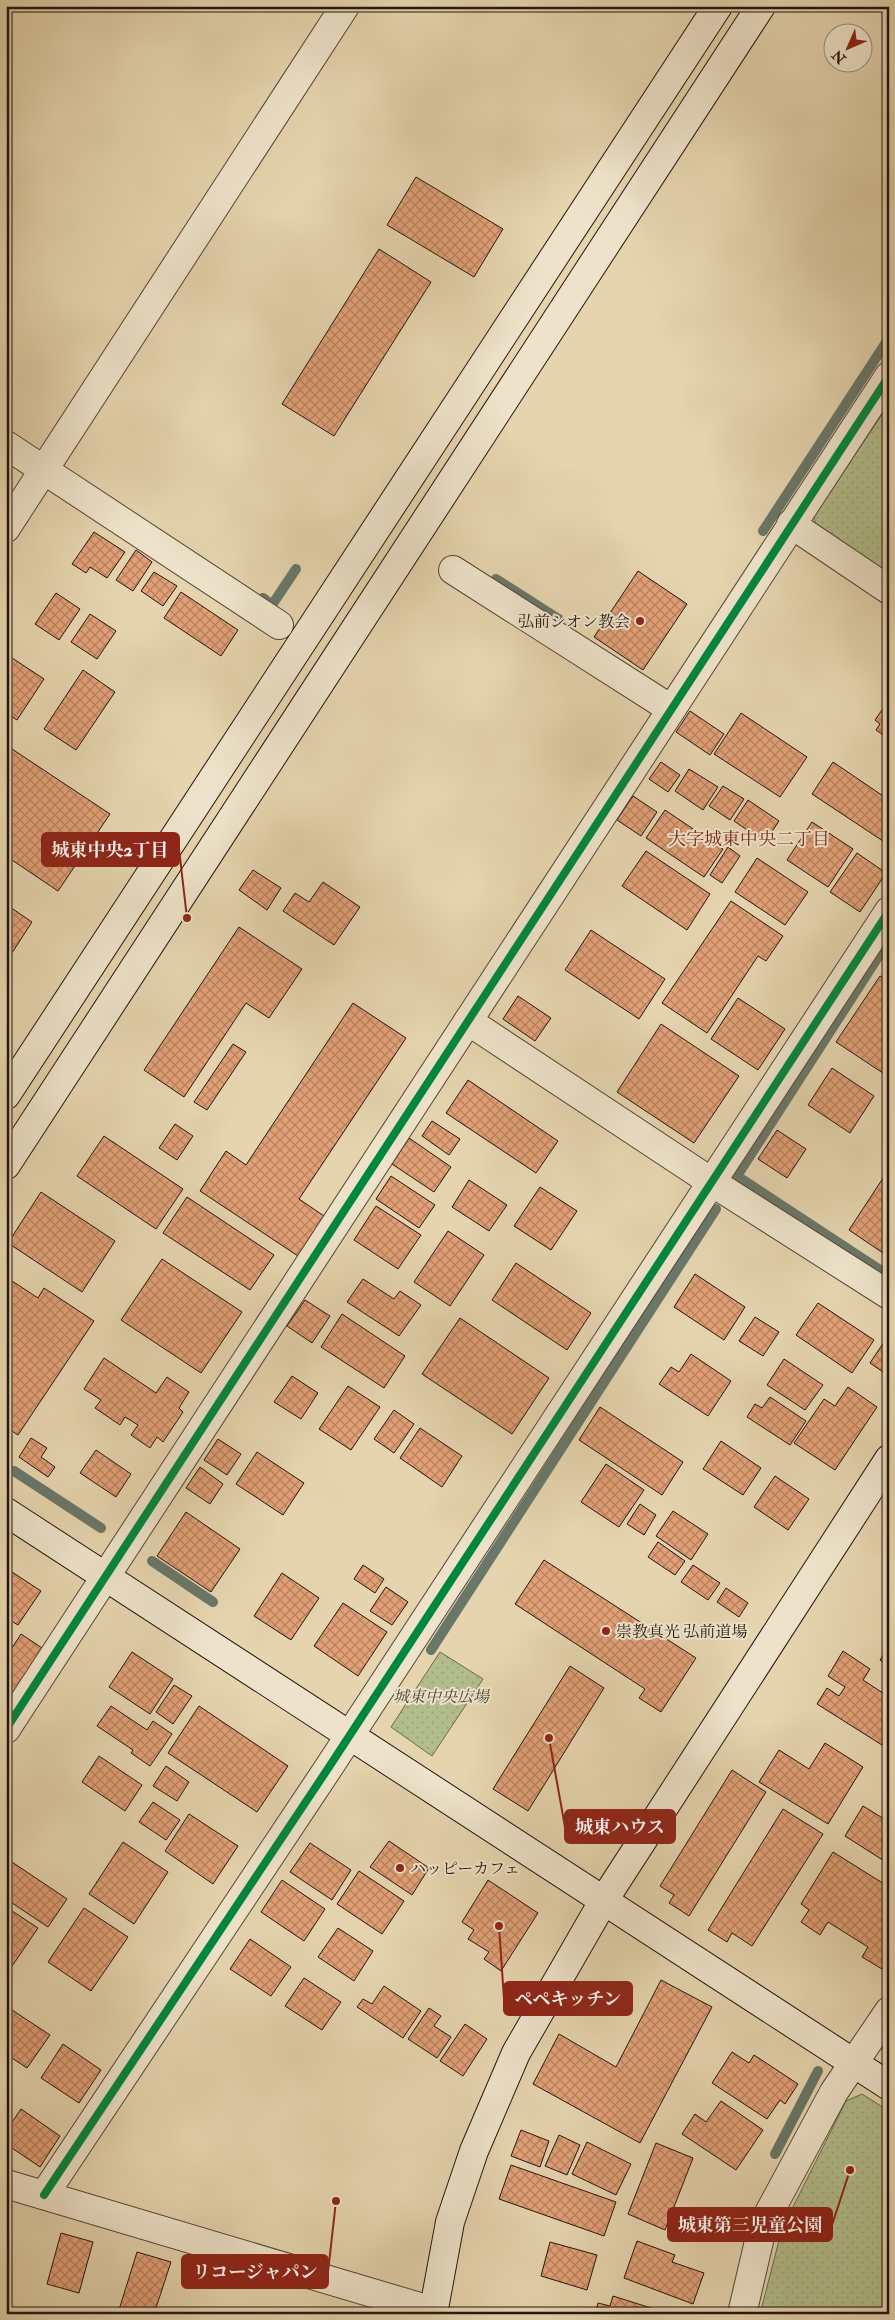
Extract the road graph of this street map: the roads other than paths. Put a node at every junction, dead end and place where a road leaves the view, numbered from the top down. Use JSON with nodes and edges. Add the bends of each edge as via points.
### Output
{"nodes":[{"id":1,"x":345,"y":6,"type":"edge"},
{"id":2,"x":718,"y":6,"type":"edge"},
{"id":3,"x":761,"y":6,"type":"edge"},
{"id":4,"x":889,"y":376,"type":"edge"},
{"id":5,"x":6,"y":445,"type":"edge"},
{"id":6,"x":44,"y":470,"type":"junction"},
{"id":7,"x":791,"y":524,"type":"junction"},
{"id":8,"x":6,"y":528,"type":"edge"},
{"id":9,"x":452,"y":570,"type":"dead end"},
{"id":10,"x":889,"y":590,"type":"edge"},
{"id":11,"x":279,"y":626,"type":"dead end"},
{"id":12,"x":671,"y":709,"type":"junction"},
{"id":13,"x":889,"y":911,"type":"edge"},
{"id":14,"x":468,"y":1021,"type":"junction"},
{"id":15,"x":6,"y":1095,"type":"edge"},
{"id":16,"x":6,"y":1165,"type":"edge"},
{"id":17,"x":710,"y":1181,"type":"junction"},
{"id":18,"x":889,"y":1295,"type":"edge"},
{"id":19,"x":889,"y":1459,"type":"edge"},
{"id":20,"x":6,"y":1512,"type":"edge"},
{"id":21,"x":106,"y":1576,"type":"junction"},
{"id":22,"x":6,"y":1729,"type":"edge"},
{"id":23,"x":349,"y":1735,"type":"junction"},
{"id":24,"x":604,"y":1900,"type":"junction"},
{"id":25,"x":889,"y":2011,"type":"edge"},
{"id":26,"x":854,"y":2064,"type":"junction"},
{"id":27,"x":889,"y":2086,"type":"edge"},
{"id":28,"x":6,"y":2184,"type":"edge"},
{"id":29,"x":44,"y":2195,"type":"junction"},
{"id":30,"x":433,"y":2313,"type":"edge"},
{"id":31,"x":742,"y":2314,"type":"edge"}],
"edges":[{"from":1,"to":6,"type":"street"},
{"from":2,"to":15,"type":"street"},
{"from":3,"to":16,"type":"street"},
{"from":4,"to":7,"type":"street"},
{"from":5,"to":6,"type":"street"},
{"from":6,"to":8,"type":"street"},
{"from":6,"to":11,"type":"street"},
{"from":7,"to":10,"type":"street"},
{"from":7,"to":12,"type":"street"},
{"from":9,"to":12,"type":"street"},
{"from":12,"to":14,"type":"street"},
{"from":13,"to":17,"type":"street"},
{"from":14,"to":17,"type":"street"},
{"from":14,"to":21,"type":"street"},
{"from":17,"to":18,"type":"street"},
{"from":17,"to":23,"type":"street"},
{"from":19,"to":24,"type":"street"},
{"from":20,"to":21,"type":"street"},
{"from":21,"to":22,"type":"street"},
{"from":21,"to":23,"type":"street"},
{"from":23,"to":24,"type":"street"},
{"from":23,"to":29,"type":"street"},
{"from":24,"to":26,"type":"street"},
{"from":24,"to":30,"type":"street","via":[[516,2053],[474,2151],[450,2222]]},
{"from":25,"to":26,"type":"street"},
{"from":26,"to":27,"type":"street"},
{"from":26,"to":31,"type":"street","via":[[834,2092],[763,2224]]},
{"from":28,"to":29,"type":"street"},
{"from":29,"to":30,"type":"street"}]}
